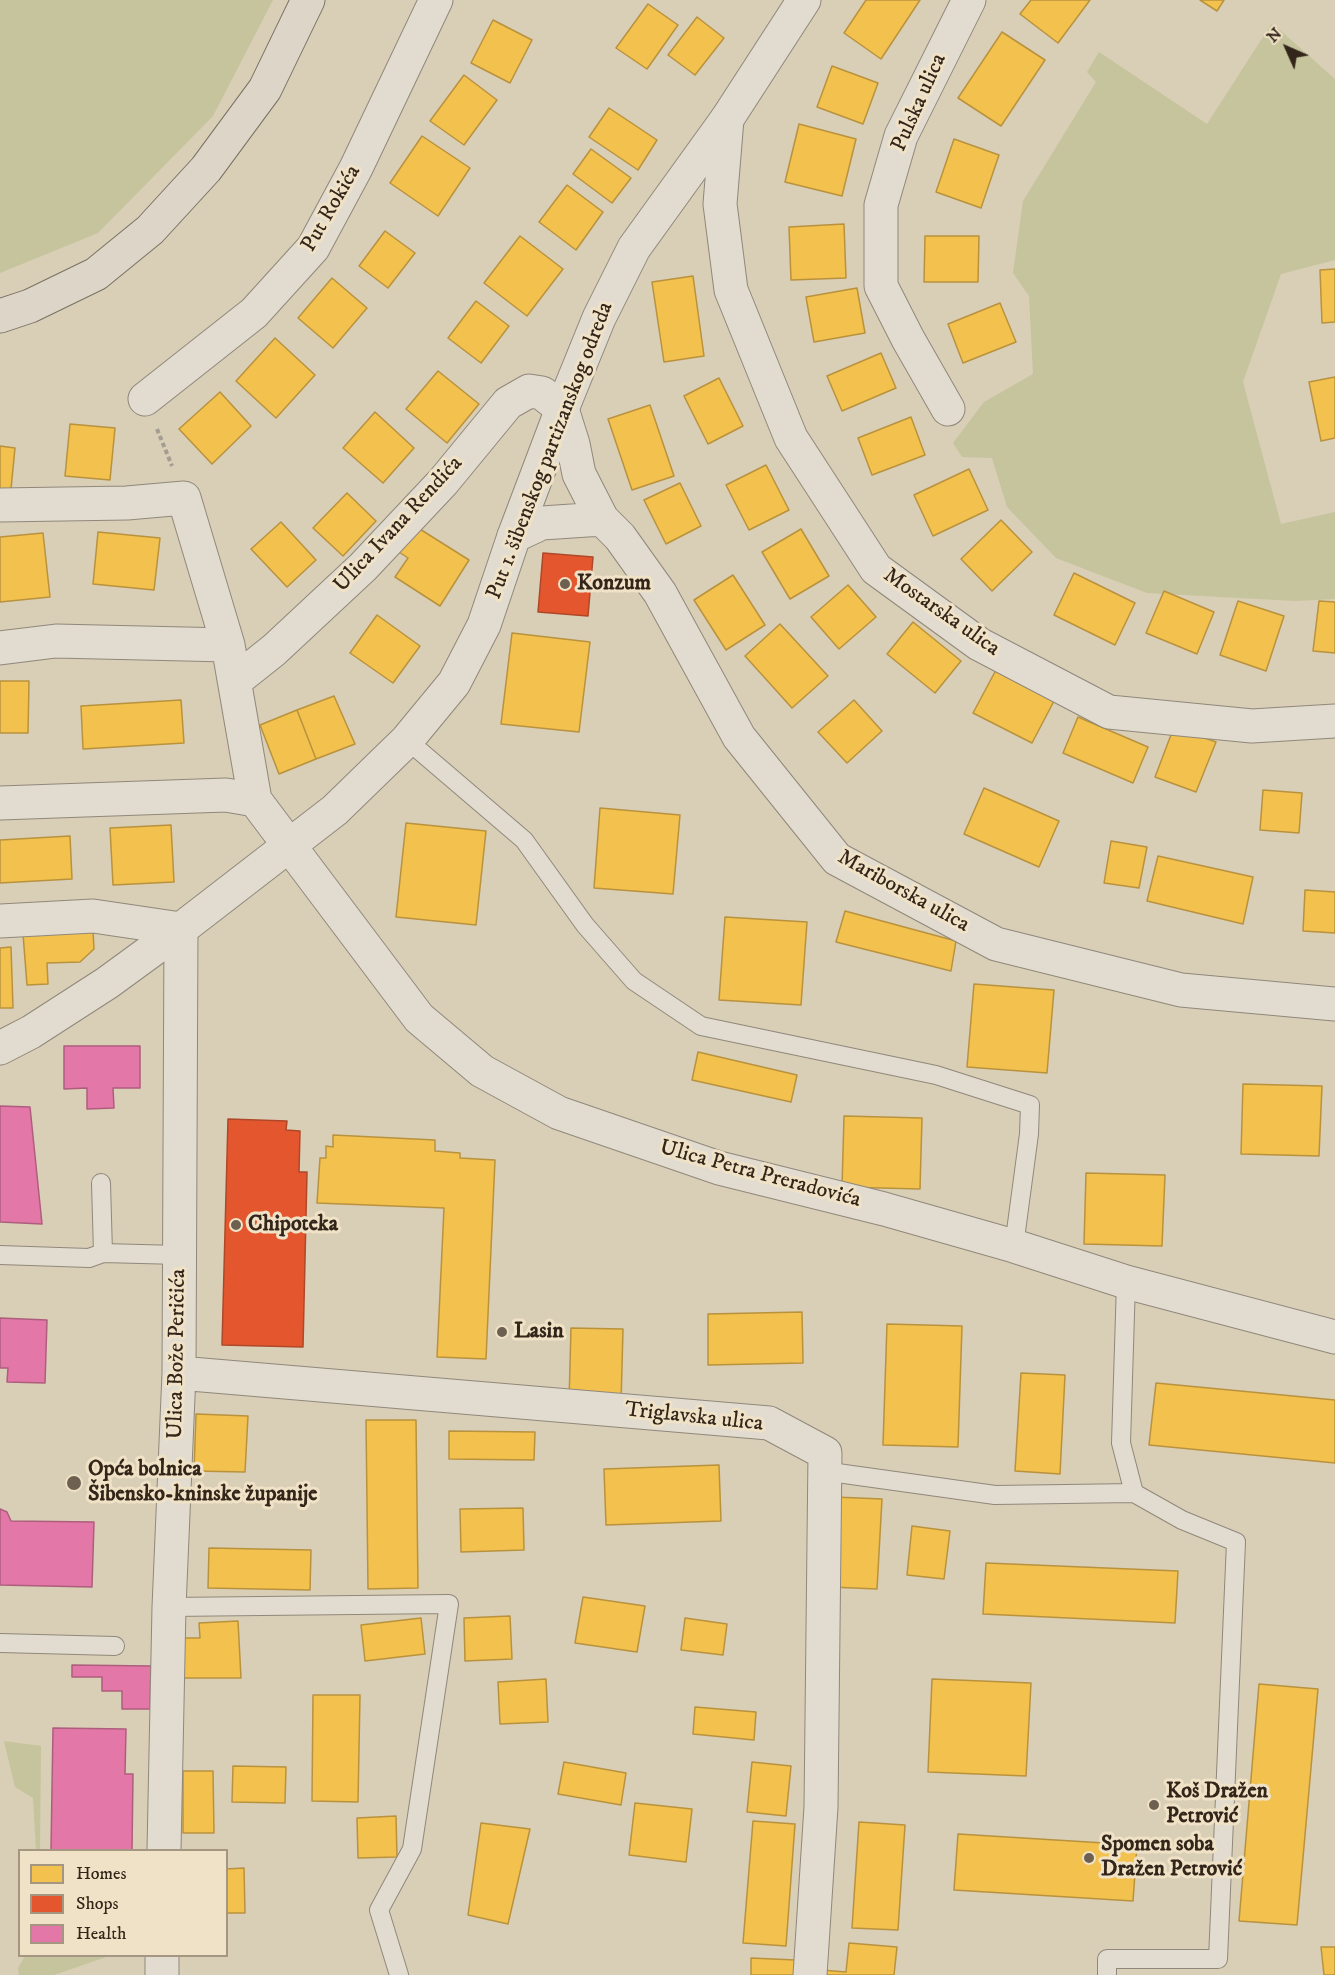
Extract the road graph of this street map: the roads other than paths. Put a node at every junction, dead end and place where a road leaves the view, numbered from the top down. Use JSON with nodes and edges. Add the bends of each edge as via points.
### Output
{"nodes":[{"id":1,"x":308,"y":0,"type":"edge"},
{"id":2,"x":436,"y":0,"type":"edge"},
{"id":3,"x":804,"y":0,"type":"edge"},
{"id":4,"x":969,"y":0,"type":"edge"},
{"id":5,"x":727,"y":119,"type":"junction"},
{"id":6,"x":0,"y":316,"type":"edge"},
{"id":7,"x":146,"y":399,"type":"road end"},
{"id":8,"x":562,"y":409,"type":"junction"},
{"id":9,"x":948,"y":409,"type":"dead end"},
{"id":10,"x":0,"y":505,"type":"edge"},
{"id":11,"x":602,"y":519,"type":"junction"},
{"id":12,"x":514,"y":536,"type":"junction"},
{"id":13,"x":228,"y":645,"type":"junction"},
{"id":14,"x":0,"y":648,"type":"edge"},
{"id":15,"x":235,"y":681,"type":"junction"},
{"id":16,"x":1335,"y":721,"type":"edge"},
{"id":17,"x":407,"y":740,"type":"junction"},
{"id":18,"x":255,"y":800,"type":"junction"},
{"id":19,"x":0,"y":803,"type":"edge"},
{"id":20,"x":289,"y":845,"type":"junction"},
{"id":21,"x":0,"y":921,"type":"edge"},
{"id":22,"x":181,"y":929,"type":"junction"},
{"id":23,"x":1335,"y":1004,"type":"edge"},
{"id":24,"x":0,"y":1048,"type":"edge"},
{"id":25,"x":101,"y":1183,"type":"dead end"},
{"id":26,"x":1014,"y":1246,"type":"junction"},
{"id":27,"x":103,"y":1253,"type":"junction"},
{"id":28,"x":0,"y":1255,"type":"edge"},
{"id":29,"x":179,"y":1255,"type":"junction"},
{"id":30,"x":1126,"y":1281,"type":"junction"},
{"id":31,"x":1335,"y":1337,"type":"edge"},
{"id":32,"x":179,"y":1373,"type":"junction"},
{"id":33,"x":823,"y":1471,"type":"junction"},
{"id":34,"x":1134,"y":1493,"type":"junction"},
{"id":35,"x":169,"y":1607,"type":"junction"},
{"id":36,"x":0,"y":1643,"type":"edge"},
{"id":37,"x":115,"y":1646,"type":"dead end"},
{"id":38,"x":164,"y":1849,"type":"edge"},
{"id":39,"x":162,"y":1957,"type":"edge"},
{"id":40,"x":162,"y":1975,"type":"edge"},
{"id":41,"x":399,"y":1975,"type":"edge"},
{"id":42,"x":810,"y":1975,"type":"edge"},
{"id":43,"x":1107,"y":1975,"type":"edge"}],
"edges":[{"from":1,"to":6,"type":"main road","via":[[265,89],[206,169],[150,230],[96,274]]},
{"from":2,"to":7,"type":"street","name":"Put Rokića","via":[[313,248],[254,313]]},
{"from":3,"to":5,"type":"street","name":"Put 1. šibenskog partizanskog odreda"},
{"from":4,"to":9,"type":"street","name":"Pulska ulica","via":[[901,136],[881,205],[881,286]]},
{"from":5,"to":8,"type":"street","name":"Put 1. šibenskog partizanskog odreda","via":[[634,249],[599,318]]},
{"from":5,"to":16,"type":"street","name":"Mostarska ulica","via":[[720,204],[731,290],[791,438],[876,569],[979,644],[1109,712],[1252,726]]},
{"from":8,"to":11,"type":"street","name":"Mariborska ulica","via":[[579,474]]},
{"from":8,"to":12,"type":"street","name":"Put 1. šibenskog partizanskog odreda"},
{"from":8,"to":15,"type":"street","name":"Ulica Ivana Rendića","via":[[542,393],[529,391],[508,403],[443,482],[363,567],[274,651]]},
{"from":10,"to":13,"type":"street","via":[[184,498]]},
{"from":11,"to":12,"type":"street","via":[[542,523]]},
{"from":11,"to":23,"type":"street","name":"Mariborska ulica","via":[[620,537],[660,593],[739,737],[837,859],[996,944],[1181,990]]},
{"from":12,"to":17,"type":"street","name":"Put 1. šibenskog partizanskog odreda","via":[[484,625],[454,683]]},
{"from":13,"to":14,"type":"street","via":[[56,641]]},
{"from":13,"to":15,"type":"street"},
{"from":15,"to":18,"type":"street"},
{"from":17,"to":20,"type":"street","name":"Put 1. šibenskog partizanskog odreda","via":[[335,810]]},
{"from":17,"to":26,"type":"lane","via":[[524,840],[585,924],[634,981],[701,1026],[936,1075],[1030,1105]]},
{"from":18,"to":19,"type":"street","via":[[226,795]]},
{"from":18,"to":20,"type":"street","name":"Ulica Petra Preradovića"},
{"from":20,"to":22,"type":"street","name":"Put 1. šibenskog partizanskog odreda"},
{"from":20,"to":26,"type":"street","name":"Ulica Petra Preradovića","via":[[419,1018],[482,1071],[501,1082],[559,1113],[719,1168]]},
{"from":21,"to":22,"type":"street","via":[[93,916]]},
{"from":22,"to":24,"type":"street","name":"Put 1. šibenskog partizanskog odreda","via":[[107,983]]},
{"from":22,"to":29,"type":"street","name":"Ulica Bože Peričića"},
{"from":25,"to":27,"type":"lane"},
{"from":26,"to":30,"type":"street","name":"Ulica Petra Preradovića"},
{"from":27,"to":28,"type":"lane","via":[[89,1258]]},
{"from":27,"to":29,"type":"lane"},
{"from":29,"to":32,"type":"street","name":"Ulica Bože Peričića"},
{"from":30,"to":31,"type":"street","name":"Ulica Petra Preradovića"},
{"from":30,"to":34,"type":"lane","via":[[1121,1443]]},
{"from":32,"to":33,"type":"street","name":"Triglavska ulica","via":[[769,1423],[825,1453]]},
{"from":32,"to":35,"type":"street","name":"Ulica Bože Peričića"},
{"from":33,"to":34,"type":"lane","via":[[995,1495]]},
{"from":33,"to":42,"type":"street","name":"Triglavska ulica","via":[[821,1807]]},
{"from":34,"to":43,"type":"lane","via":[[1182,1520],[1236,1542],[1218,1959],[1107,1959]]},
{"from":35,"to":38,"type":"street","name":"Ulica Bože Peričića"},
{"from":35,"to":41,"type":"lane","via":[[449,1604],[412,1849],[379,1910]]},
{"from":36,"to":37,"type":"lane"},
{"from":39,"to":40,"type":"street"}]}
